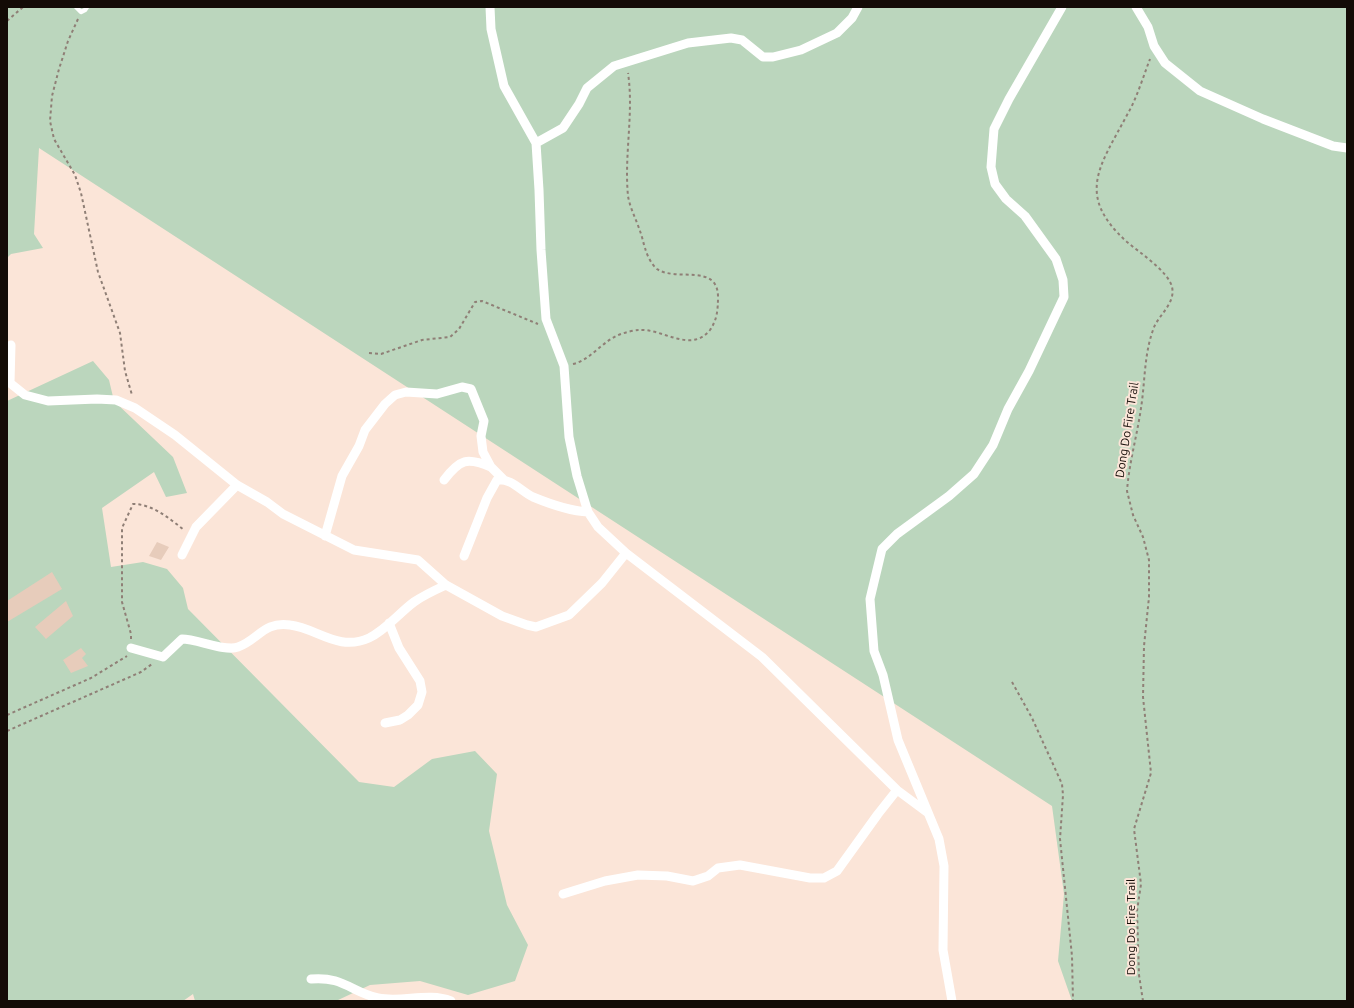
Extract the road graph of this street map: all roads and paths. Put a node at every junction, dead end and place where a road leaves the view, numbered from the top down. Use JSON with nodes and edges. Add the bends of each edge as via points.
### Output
{"nodes":[{"id":1,"x":23,"y":7,"type":"edge"},
{"id":2,"x":76,"y":7,"type":"edge"},
{"id":3,"x":87,"y":7,"type":"edge"},
{"id":4,"x":490,"y":7,"type":"edge"},
{"id":5,"x":858,"y":7,"type":"edge"},
{"id":6,"x":1062,"y":7,"type":"edge"},
{"id":7,"x":1136,"y":7,"type":"edge"},
{"id":8,"x":81,"y":12,"type":"junction"},
{"id":9,"x":7,"y":21,"type":"edge"},
{"id":10,"x":1154,"y":46,"type":"junction"},
{"id":11,"x":626,"y":63,"type":"junction"},
{"id":12,"x":536,"y":144,"type":"junction"},
{"id":13,"x":1347,"y":148,"type":"edge"},
{"id":14,"x":550,"y":330,"type":"junction"},
{"id":15,"x":11,"y":345,"type":"dead end"},
{"id":16,"x":369,"y":353,"type":"dead end"},
{"id":17,"x":564,"y":366,"type":"junction"},
{"id":18,"x":135,"y":408,"type":"junction"},
{"id":19,"x":491,"y":467,"type":"junction"},
{"id":20,"x":444,"y":480,"type":"dead end"},
{"id":21,"x":504,"y":480,"type":"junction"},
{"id":22,"x":237,"y":485,"type":"junction"},
{"id":23,"x":588,"y":512,"type":"junction"},
{"id":24,"x":325,"y":536,"type":"junction"},
{"id":25,"x":193,"y":537,"type":"junction"},
{"id":26,"x":626,"y":553,"type":"junction"},
{"id":27,"x":182,"y":555,"type":"dead end"},
{"id":28,"x":464,"y":556,"type":"dead end"},
{"id":29,"x":446,"y":585,"type":"junction"},
{"id":30,"x":390,"y":623,"type":"junction"},
{"id":31,"x":131,"y":648,"type":"junction"},
{"id":32,"x":163,"y":657,"type":"junction"},
{"id":33,"x":1012,"y":682,"type":"dead end"},
{"id":34,"x":7,"y":715,"type":"edge"},
{"id":35,"x":385,"y":722,"type":"dead end"},
{"id":36,"x":7,"y":732,"type":"edge"},
{"id":37,"x":897,"y":790,"type":"junction"},
{"id":38,"x":928,"y":814,"type":"junction"},
{"id":39,"x":563,"y":894,"type":"dead end"},
{"id":40,"x":311,"y":980,"type":"dead end"},
{"id":41,"x":451,"y":1001,"type":"edge"},
{"id":42,"x":952,"y":1001,"type":"edge"},
{"id":43,"x":1073,"y":1001,"type":"edge"},
{"id":44,"x":1143,"y":1001,"type":"edge"}],
"edges":[{"from":1,"to":9,"type":"path"},
{"from":2,"to":8,"type":"lane"},
{"from":3,"to":8,"type":"lane"},
{"from":4,"to":12,"type":"street","via":[[491,29],[504,86]]},
{"from":5,"to":11,"type":"street","via":[[852,18],[837,33],[801,50],[773,57],[763,57],[742,40],[731,38],[688,43]]},
{"from":6,"to":38,"type":"street","via":[[994,128],[991,167],[995,184],[1046,243],[1056,260],[1063,280],[1064,297],[989,451],[974,474],[897,534],[882,549],[870,599],[874,651],[883,675],[898,740]]},
{"from":7,"to":10,"type":"street","via":[[1148,27]]},
{"from":8,"to":18,"type":"path","via":[[59,69],[52,96],[50,121],[54,139],[75,174],[81,193],[98,272],[120,333]]},
{"from":10,"to":13,"type":"street","via":[[1165,63],[1200,91],[1332,146]]},
{"from":10,"to":44,"type":"path","name":"Dong Do Fire Trail","via":[[1128,114],[1111,142],[1102,164],[1095,192],[1102,214],[1119,235],[1165,274],[1172,287],[1170,301],[1153,329],[1126,491],[1149,560],[1144,697],[1151,773],[1134,829],[1141,884],[1137,911],[1139,974]]},
{"from":11,"to":12,"type":"street","via":[[614,66],[599,77],[587,88],[580,104],[562,128]]},
{"from":11,"to":17,"type":"path","via":[[629,102],[628,198],[645,248],[652,264],[658,269],[713,280],[718,295],[716,321],[706,334],[696,340],[686,341],[639,330],[621,334],[577,363]]},
{"from":12,"to":14,"type":"street","via":[[543,287],[546,319]]},
{"from":14,"to":16,"type":"path","via":[[482,301],[475,302],[460,329],[450,337],[422,340],[381,354]]},
{"from":14,"to":17,"type":"street"},
{"from":15,"to":18,"type":"street","via":[[10,382],[25,395],[48,401],[116,400]]},
{"from":17,"to":23,"type":"street","via":[[569,437]]},
{"from":18,"to":22,"type":"street","via":[[175,435]]},
{"from":19,"to":20,"type":"street","via":[[465,460]]},
{"from":19,"to":21,"type":"street"},
{"from":19,"to":24,"type":"street","via":[[483,452],[481,436],[484,421],[471,389],[462,386],[437,394],[406,392],[395,396],[373,417],[342,476]]},
{"from":21,"to":23,"type":"street","via":[[546,502],[578,512]]},
{"from":21,"to":28,"type":"street","via":[[497,480],[493,486]]},
{"from":22,"to":24,"type":"street","via":[[283,514]]},
{"from":22,"to":25,"type":"street","via":[[196,527]]},
{"from":23,"to":26,"type":"street","via":[[598,527]]},
{"from":24,"to":29,"type":"street","via":[[354,550],[418,560]]},
{"from":25,"to":27,"type":"street"},
{"from":25,"to":31,"type":"path","via":[[144,504],[132,504],[122,528],[122,602],[132,634]]},
{"from":26,"to":29,"type":"street","via":[[602,583],[569,615],[536,627],[502,616]]},
{"from":26,"to":37,"type":"street","via":[[762,657]]},
{"from":29,"to":30,"type":"street","via":[[415,602]]},
{"from":30,"to":32,"type":"street","via":[[369,638],[350,642],[333,640],[291,625],[275,625],[238,647],[182,639]]},
{"from":30,"to":35,"type":"street","via":[[399,648],[420,681],[422,692],[418,705],[408,715],[400,720]]},
{"from":31,"to":32,"type":"street"},
{"from":31,"to":34,"type":"path","via":[[126,658],[91,678]]},
{"from":32,"to":36,"type":"path","via":[[140,672]]},
{"from":33,"to":43,"type":"path","via":[[1032,718],[1062,784],[1060,839],[1072,956]]},
{"from":37,"to":38,"type":"street"},
{"from":37,"to":39,"type":"street","via":[[838,871],[824,878],[810,878],[740,865],[718,868],[708,876],[694,881],[667,876],[638,875],[578,888]]},
{"from":38,"to":42,"type":"street","via":[[939,839],[944,866],[943,950]]},
{"from":40,"to":41,"type":"street","via":[[324,978],[343,982],[379,998],[441,997]]}]}
